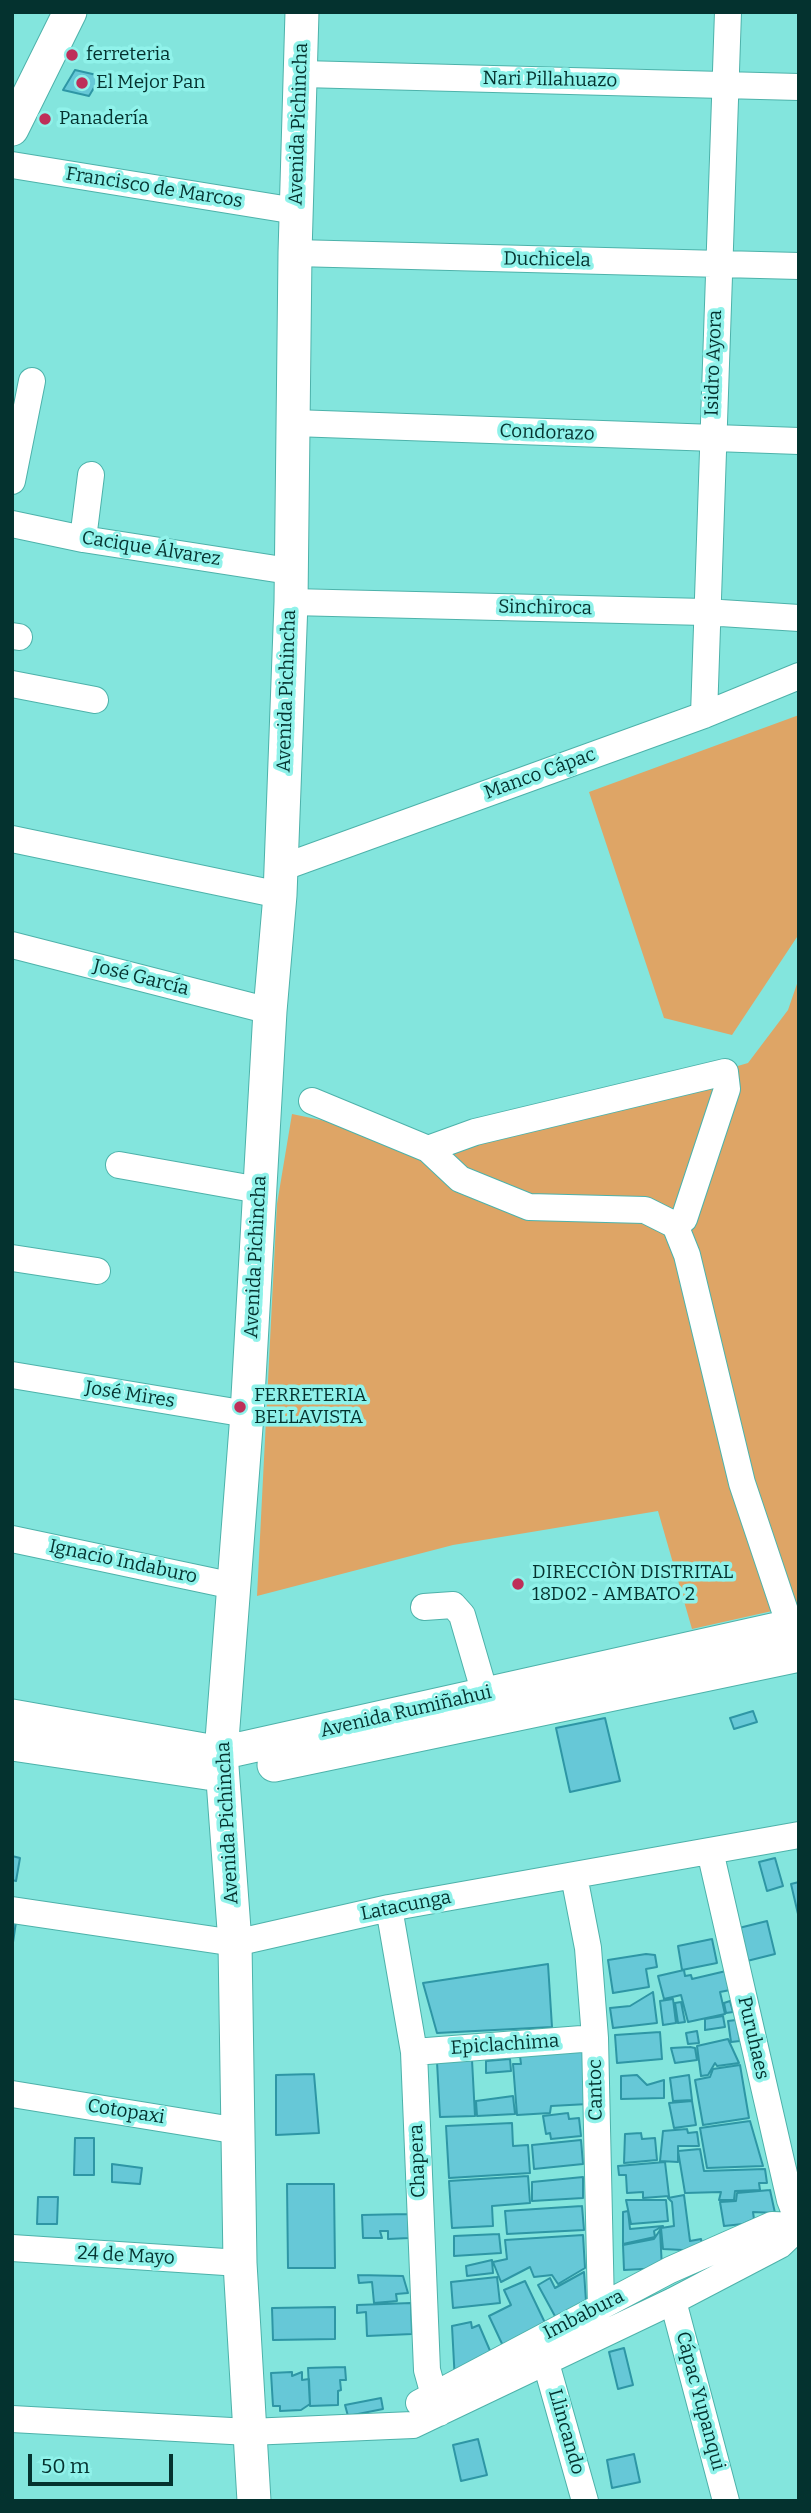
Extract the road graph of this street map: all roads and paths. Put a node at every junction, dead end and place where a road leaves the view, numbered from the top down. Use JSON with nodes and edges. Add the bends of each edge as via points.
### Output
{"nodes":[{"id":1,"x":70,"y":12,"type":"edge"},
{"id":2,"x":302,"y":12,"type":"edge"},
{"id":3,"x":728,"y":12,"type":"edge"},
{"id":4,"x":302,"y":74,"type":"junction"},
{"id":5,"x":727,"y":85,"type":"junction"},
{"id":6,"x":799,"y":87,"type":"edge"},
{"id":7,"x":14,"y":121,"type":"edge"},
{"id":8,"x":12,"y":165,"type":"edge"},
{"id":9,"x":296,"y":211,"type":"junction"},
{"id":10,"x":295,"y":253,"type":"junction"},
{"id":11,"x":717,"y":264,"type":"junction"},
{"id":12,"x":799,"y":266,"type":"edge"},
{"id":13,"x":32,"y":381,"type":"dead end"},
{"id":14,"x":294,"y":423,"type":"junction"},
{"id":15,"x":711,"y":440,"type":"junction"},
{"id":16,"x":799,"y":442,"type":"edge"},
{"id":17,"x":91,"y":475,"type":"dead end"},
{"id":18,"x":12,"y":481,"type":"edge"},
{"id":19,"x":12,"y":524,"type":"edge"},
{"id":20,"x":83,"y":538,"type":"junction"},
{"id":21,"x":290,"y":586,"type":"junction"},
{"id":22,"x":705,"y":611,"type":"junction"},
{"id":23,"x":799,"y":618,"type":"edge"},
{"id":24,"x":799,"y":676,"type":"edge"},
{"id":25,"x":12,"y":684,"type":"edge"},
{"id":26,"x":95,"y":700,"type":"dead end"},
{"id":27,"x":704,"y":715,"type":"junction"},
{"id":28,"x":12,"y":839,"type":"edge"},
{"id":29,"x":280,"y":882,"type":"junction"},
{"id":30,"x":12,"y":946,"type":"edge"},
{"id":31,"x":270,"y":1011,"type":"junction"},
{"id":32,"x":312,"y":1101,"type":"dead end"},
{"id":33,"x":428,"y":1149,"type":"junction"},
{"id":34,"x":119,"y":1165,"type":"dead end"},
{"id":35,"x":260,"y":1190,"type":"junction"},
{"id":36,"x":679,"y":1222,"type":"junction"},
{"id":37,"x":12,"y":1258,"type":"edge"},
{"id":38,"x":97,"y":1271,"type":"dead end"},
{"id":39,"x":12,"y":1375,"type":"edge"},
{"id":40,"x":247,"y":1414,"type":"junction"},
{"id":41,"x":12,"y":1539,"type":"edge"},
{"id":42,"x":234,"y":1586,"type":"junction"},
{"id":43,"x":424,"y":1607,"type":"dead end"},
{"id":44,"x":797,"y":1638,"type":"edge"},
{"id":45,"x":485,"y":1694,"type":"junction"},
{"id":46,"x":12,"y":1716,"type":"edge"},
{"id":47,"x":12,"y":1744,"type":"edge"},
{"id":48,"x":222,"y":1764,"type":"junction"},
{"id":49,"x":799,"y":1835,"type":"edge"},
{"id":50,"x":710,"y":1852,"type":"junction"},
{"id":51,"x":573,"y":1876,"type":"junction"},
{"id":52,"x":390,"y":1908,"type":"junction"},
{"id":53,"x":12,"y":1910,"type":"edge"},
{"id":54,"x":235,"y":1943,"type":"junction"},
{"id":55,"x":595,"y":2038,"type":"junction"},
{"id":56,"x":414,"y":2052,"type":"junction"},
{"id":57,"x":12,"y":2094,"type":"edge"},
{"id":58,"x":239,"y":2131,"type":"junction"},
{"id":59,"x":799,"y":2225,"type":"edge"},
{"id":60,"x":12,"y":2248,"type":"edge"},
{"id":61,"x":240,"y":2263,"type":"junction"},
{"id":62,"x":673,"y":2301,"type":"junction"},
{"id":63,"x":601,"y":2307,"type":"junction"},
{"id":64,"x":546,"y":2363,"type":"junction"},
{"id":65,"x":435,"y":2405,"type":"junction"},
{"id":66,"x":12,"y":2419,"type":"edge"},
{"id":67,"x":249,"y":2432,"type":"junction"},
{"id":68,"x":254,"y":2501,"type":"edge"},
{"id":69,"x":585,"y":2501,"type":"edge"},
{"id":70,"x":726,"y":2501,"type":"edge"}],
"edges":[{"from":1,"to":7,"type":"main road"},
{"from":2,"to":4,"type":"main road","name":"Avenida Pichincha"},
{"from":3,"to":5,"type":"street","name":"Isidro Ayora"},
{"from":4,"to":5,"type":"street","name":"Nari Pillahuazo"},
{"from":4,"to":9,"type":"main road","name":"Avenida Pichincha"},
{"from":5,"to":6,"type":"street","name":"Nari Pillahuazo"},
{"from":5,"to":11,"type":"street","name":"Isidro Ayora"},
{"from":8,"to":9,"type":"street","name":"Francisco de Marcos"},
{"from":9,"to":10,"type":"main road","name":"Avenida Pichincha"},
{"from":10,"to":11,"type":"street","name":"Duchicela"},
{"from":10,"to":14,"type":"main road","name":"Avenida Pichincha"},
{"from":11,"to":12,"type":"street","name":"Duchicela"},
{"from":11,"to":15,"type":"street","name":"Isidro Ayora"},
{"from":13,"to":18,"type":"street"},
{"from":14,"to":15,"type":"street","name":"Condorazo"},
{"from":14,"to":21,"type":"main road","name":"Avenida Pichincha"},
{"from":15,"to":16,"type":"street","name":"Condorazo"},
{"from":15,"to":22,"type":"street","name":"Isidro Ayora"},
{"from":17,"to":20,"type":"street"},
{"from":19,"to":20,"type":"street","name":"Cacique Álvarez"},
{"from":20,"to":21,"type":"street","name":"Cacique Álvarez"},
{"from":21,"to":22,"type":"street","name":"Sinchiroca"},
{"from":21,"to":29,"type":"main road","name":"Avenida Pichincha"},
{"from":22,"to":23,"type":"street","name":"Sinchiroca"},
{"from":22,"to":27,"type":"street","name":"Isidro Ayora"},
{"from":24,"to":27,"type":"street","name":"Manco Cápac"},
{"from":25,"to":26,"type":"street"},
{"from":27,"to":29,"type":"street","name":"Manco Cápac"},
{"from":28,"to":29,"type":"street"},
{"from":29,"to":31,"type":"main road","name":"Avenida Pichincha"},
{"from":30,"to":31,"type":"street","name":"José García"},
{"from":31,"to":35,"type":"main road","name":"Avenida Pichincha"},
{"from":32,"to":33,"type":"street"},
{"from":33,"to":36,"type":"street","via":[[460,1179],[529,1206],[645,1210]]},
{"from":33,"to":36,"type":"street","via":[[475,1132],[724,1072],[727,1089]]},
{"from":34,"to":35,"type":"street"},
{"from":35,"to":40,"type":"main road","name":"Avenida Pichincha"},
{"from":36,"to":44,"type":"street","via":[[742,1483]]},
{"from":37,"to":38,"type":"street"},
{"from":39,"to":40,"type":"street","name":"José Mires"},
{"from":40,"to":42,"type":"main road","name":"Avenida Pichincha"},
{"from":41,"to":42,"type":"street","name":"Ignacio Indaburo"},
{"from":42,"to":48,"type":"main road","name":"Avenida Pichincha"},
{"from":43,"to":45,"type":"street","via":[[453,1605],[462,1615]]},
{"from":44,"to":45,"type":"main road","name":"Avenida Rumiñahui"},
{"from":44,"to":48,"type":"main road","name":"Avenida Rumiñahui"},
{"from":45,"to":48,"type":"main road","name":"Avenida Rumiñahui"},
{"from":46,"to":48,"type":"main road","name":"Avenida Rumiñahui"},
{"from":47,"to":48,"type":"main road","name":"Avenida Rumiñahui"},
{"from":48,"to":54,"type":"main road","name":"Avenida Pichincha"},
{"from":49,"to":50,"type":"street","name":"Latacunga"},
{"from":50,"to":51,"type":"street","name":"Latacunga"},
{"from":50,"to":59,"type":"street","name":"Puruhaes"},
{"from":51,"to":52,"type":"street","name":"Latacunga"},
{"from":51,"to":55,"type":"street","name":"Cantoc","via":[[588,1948]]},
{"from":52,"to":54,"type":"street","name":"Latacunga"},
{"from":52,"to":56,"type":"street","name":"Chapera"},
{"from":53,"to":54,"type":"street","name":"Latacunga"},
{"from":54,"to":58,"type":"main road","name":"Avenida Pichincha"},
{"from":55,"to":56,"type":"street","name":"Epiclachima"},
{"from":55,"to":63,"type":"street","name":"Cantoc"},
{"from":56,"to":65,"type":"street","name":"Chapera","via":[[427,2370]]},
{"from":57,"to":58,"type":"street","name":"Cotopaxi"},
{"from":58,"to":61,"type":"main road","name":"Avenida Pichincha"},
{"from":59,"to":62,"type":"street","name":"Imbabura","via":[[780,2245]]},
{"from":59,"to":63,"type":"street","name":"Imbabura","via":[[772,2225],[670,2270]]},
{"from":60,"to":61,"type":"street","name":"24 de Mayo"},
{"from":61,"to":67,"type":"main road","name":"Avenida Pichincha"},
{"from":62,"to":64,"type":"street","name":"Imbabura"},
{"from":62,"to":70,"type":"street","name":"Cápac Yupanqui"},
{"from":63,"to":65,"type":"street","name":"Imbabura"},
{"from":64,"to":65,"type":"street","name":"Imbabura"},
{"from":64,"to":69,"type":"street","name":"Llincando"},
{"from":65,"to":67,"type":"street","name":"Imbabura","via":[[413,2425]]},
{"from":66,"to":67,"type":"street","name":"Imbabura"},
{"from":67,"to":68,"type":"main road","name":"Avenida Pichincha"}]}
